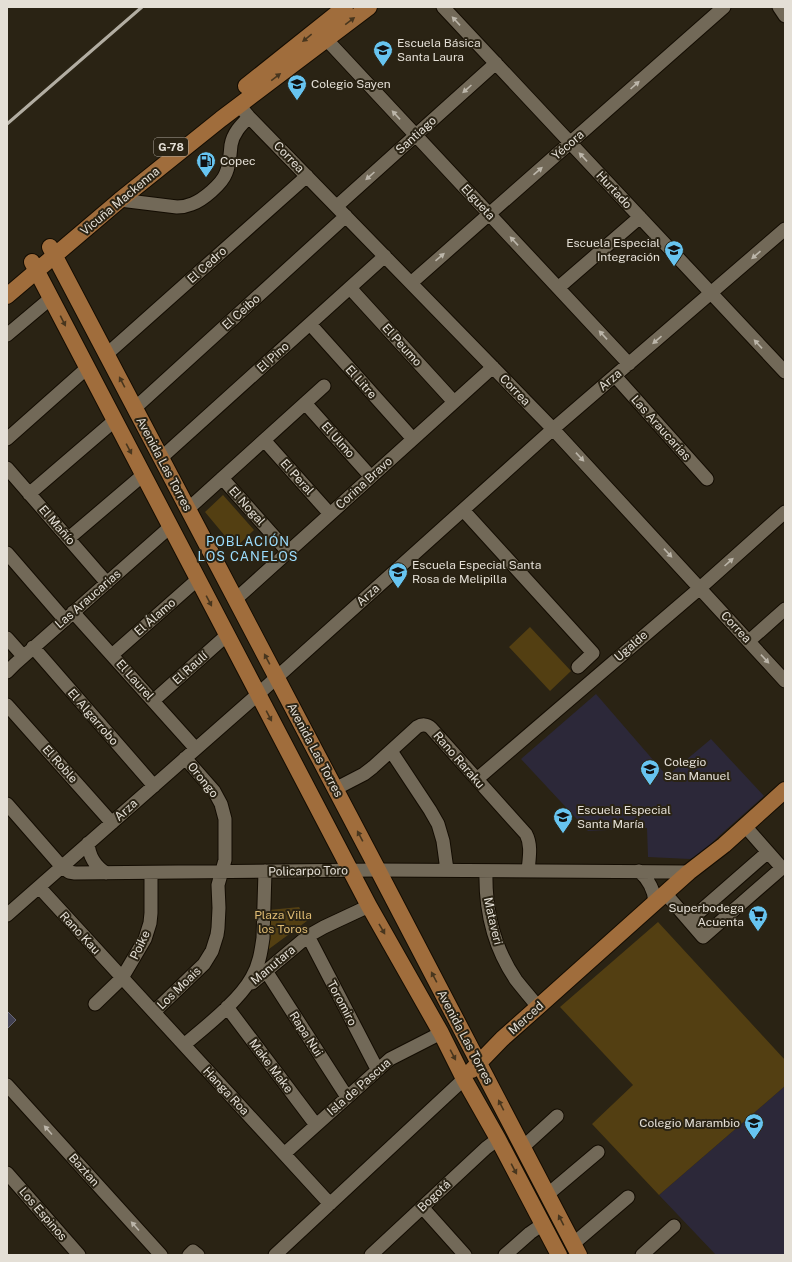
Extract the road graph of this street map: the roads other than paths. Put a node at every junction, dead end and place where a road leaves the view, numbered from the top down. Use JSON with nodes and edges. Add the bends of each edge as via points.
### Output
{"nodes":[{"id":1,"x":345,"y":7,"type":"edge"},
{"id":2,"x":369,"y":7,"type":"edge"},
{"id":3,"x":443,"y":7,"type":"edge"},
{"id":4,"x":724,"y":7,"type":"edge"},
{"id":5,"x":779,"y":7,"type":"edge"},
{"id":6,"x":785,"y":16,"type":"edge"},
{"id":7,"x":326,"y":40,"type":"junction"},
{"id":8,"x":496,"y":63,"type":"junction"},
{"id":9,"x":244,"y":111,"type":"junction"},
{"id":10,"x":415,"y":135,"type":"junction"},
{"id":11,"x":570,"y":143,"type":"junction"},
{"id":12,"x":307,"y":176,"type":"junction"},
{"id":13,"x":120,"y":200,"type":"junction"},
{"id":14,"x":337,"y":206,"type":"junction"},
{"id":15,"x":489,"y":214,"type":"junction"},
{"id":16,"x":346,"y":216,"type":"junction"},
{"id":17,"x":640,"y":217,"type":"junction"},
{"id":18,"x":785,"y":229,"type":"edge"},
{"id":19,"x":52,"y":251,"type":"junction"},
{"id":20,"x":385,"y":256,"type":"junction"},
{"id":21,"x":34,"y":266,"type":"junction"},
{"id":22,"x":7,"y":282,"type":"edge"},
{"id":23,"x":411,"y":282,"type":"junction"},
{"id":24,"x":350,"y":288,"type":"junction"},
{"id":25,"x":558,"y":288,"type":"junction"},
{"id":26,"x":711,"y":293,"type":"junction"},
{"id":27,"x":7,"y":296,"type":"edge"},
{"id":28,"x":51,"y":298,"type":"junction"},
{"id":29,"x":310,"y":324,"type":"junction"},
{"id":30,"x":7,"y":335,"type":"edge"},
{"id":31,"x":107,"y":354,"type":"junction"},
{"id":32,"x":629,"y":364,"type":"junction"},
{"id":33,"x":493,"y":367,"type":"junction"},
{"id":34,"x":87,"y":368,"type":"junction"},
{"id":35,"x":785,"y":372,"type":"edge"},
{"id":36,"x":615,"y":376,"type":"junction"},
{"id":37,"x":324,"y":386,"type":"dead end"},
{"id":38,"x":454,"y":402,"type":"junction"},
{"id":39,"x":305,"y":403,"type":"junction"},
{"id":40,"x":135,"y":408,"type":"junction"},
{"id":41,"x":114,"y":421,"type":"junction"},
{"id":42,"x":553,"y":429,"type":"junction"},
{"id":43,"x":7,"y":439,"type":"edge"},
{"id":44,"x":264,"y":440,"type":"junction"},
{"id":45,"x":413,"y":440,"type":"junction"},
{"id":46,"x":162,"y":458,"type":"junction"},
{"id":47,"x":7,"y":468,"type":"edge"},
{"id":48,"x":142,"y":475,"type":"junction"},
{"id":49,"x":371,"y":477,"type":"junction"},
{"id":50,"x":222,"y":478,"type":"junction"},
{"id":51,"x":708,"y":479,"type":"dead end"},
{"id":52,"x":29,"y":494,"type":"junction"},
{"id":53,"x":188,"y":509,"type":"junction"},
{"id":54,"x":463,"y":510,"type":"junction"},
{"id":55,"x":785,"y":512,"type":"edge"},
{"id":56,"x":330,"y":514,"type":"junction"},
{"id":57,"x":170,"y":527,"type":"junction"},
{"id":58,"x":69,"y":538,"type":"junction"},
{"id":59,"x":288,"y":552,"type":"junction"},
{"id":60,"x":7,"y":553,"type":"edge"},
{"id":61,"x":198,"y":579,"type":"junction"},
{"id":62,"x":107,"y":582,"type":"junction"},
{"id":63,"x":700,"y":588,"type":"junction"},
{"id":64,"x":236,"y":599,"type":"junction"},
{"id":65,"x":785,"y":610,"type":"edge"},
{"id":66,"x":69,"y":616,"type":"junction"},
{"id":67,"x":227,"y":635,"type":"junction"},
{"id":68,"x":7,"y":638,"type":"edge"},
{"id":69,"x":749,"y":641,"type":"junction"},
{"id":70,"x":33,"y":648,"type":"junction"},
{"id":71,"x":112,"y":655,"type":"junction"},
{"id":72,"x":23,"y":656,"type":"junction"},
{"id":73,"x":578,"y":666,"type":"dead end"},
{"id":74,"x":7,"y":672,"type":"edge"},
{"id":75,"x":276,"y":677,"type":"junction"},
{"id":76,"x":785,"y":680,"type":"edge"},
{"id":77,"x":258,"y":694,"type":"junction"},
{"id":78,"x":153,"y":701,"type":"junction"},
{"id":79,"x":7,"y":705,"type":"edge"},
{"id":80,"x":196,"y":749,"type":"junction"},
{"id":81,"x":391,"y":751,"type":"junction"},
{"id":82,"x":185,"y":758,"type":"junction"},
{"id":83,"x":477,"y":779,"type":"junction"},
{"id":84,"x":154,"y":786,"type":"junction"},
{"id":85,"x":335,"y":789,"type":"junction"},
{"id":86,"x":785,"y":790,"type":"edge"},
{"id":87,"x":7,"y":804,"type":"edge"},
{"id":88,"x":112,"y":823,"type":"junction"},
{"id":89,"x":745,"y":826,"type":"junction"},
{"id":90,"x":88,"y":844,"type":"junction"},
{"id":91,"x":768,"y":852,"type":"junction"},
{"id":92,"x":62,"y":867,"type":"junction"},
{"id":93,"x":784,"y":869,"type":"edge"},
{"id":94,"x":350,"y":870,"type":"junction"},
{"id":95,"x":378,"y":870,"type":"junction"},
{"id":96,"x":447,"y":870,"type":"junction"},
{"id":97,"x":265,"y":871,"type":"junction"},
{"id":98,"x":486,"y":871,"type":"junction"},
{"id":99,"x":528,"y":871,"type":"junction"},
{"id":100,"x":639,"y":871,"type":"junction"},
{"id":101,"x":222,"y":872,"type":"junction"},
{"id":102,"x":689,"y":872,"type":"junction"},
{"id":103,"x":106,"y":873,"type":"junction"},
{"id":104,"x":150,"y":873,"type":"junction"},
{"id":105,"x":39,"y":888,"type":"junction"},
{"id":106,"x":660,"y":898,"type":"junction"},
{"id":107,"x":369,"y":906,"type":"junction"},
{"id":108,"x":7,"y":915,"type":"edge"},
{"id":109,"x":689,"y":921,"type":"junction"},
{"id":110,"x":308,"y":936,"type":"junction"},
{"id":111,"x":266,"y":971,"type":"junction"},
{"id":112,"x":122,"y":978,"type":"junction"},
{"id":113,"x":242,"y":992,"type":"junction"},
{"id":114,"x":95,"y":1004,"type":"dead end"},
{"id":115,"x":226,"y":1007,"type":"junction"},
{"id":116,"x":538,"y":1007,"type":"junction"},
{"id":117,"x":154,"y":1012,"type":"junction"},
{"id":118,"x":441,"y":1033,"type":"junction"},
{"id":119,"x":184,"y":1045,"type":"junction"},
{"id":120,"x":479,"y":1064,"type":"junction"},
{"id":121,"x":377,"y":1070,"type":"junction"},
{"id":122,"x":464,"y":1079,"type":"junction"},
{"id":123,"x":7,"y":1085,"type":"edge"},
{"id":124,"x":347,"y":1097,"type":"junction"},
{"id":125,"x":557,"y":1116,"type":"dead end"},
{"id":126,"x":316,"y":1125,"type":"junction"},
{"id":127,"x":498,"y":1139,"type":"junction"},
{"id":128,"x":522,"y":1147,"type":"junction"},
{"id":129,"x":598,"y":1152,"type":"dead end"},
{"id":130,"x":284,"y":1154,"type":"junction"},
{"id":131,"x":7,"y":1173,"type":"edge"},
{"id":132,"x":548,"y":1195,"type":"junction"},
{"id":133,"x":628,"y":1197,"type":"dead end"},
{"id":134,"x":330,"y":1204,"type":"junction"},
{"id":135,"x":422,"y":1208,"type":"junction"},
{"id":136,"x":543,"y":1224,"type":"junction"},
{"id":137,"x":674,"y":1226,"type":"dead end"},
{"id":138,"x":576,"y":1250,"type":"edge"},
{"id":139,"x":379,"y":1252,"type":"edge"},
{"id":140,"x":79,"y":1255,"type":"edge"},
{"id":141,"x":161,"y":1255,"type":"edge"},
{"id":142,"x":189,"y":1255,"type":"edge"},
{"id":143,"x":198,"y":1255,"type":"edge"},
{"id":144,"x":276,"y":1255,"type":"edge"},
{"id":145,"x":465,"y":1255,"type":"edge"},
{"id":146,"x":505,"y":1255,"type":"edge"},
{"id":147,"x":559,"y":1255,"type":"edge"},
{"id":148,"x":642,"y":1255,"type":"edge"}],
"edges":[{"from":1,"to":19,"type":"main road","name":"Vicuña Mackenna","number":"G-78","one_way":true,"via":[[120,188]]},
{"from":7,"to":2,"type":"main road","name":"Vicuña Mackenna","number":"G-78","one_way":true},
{"from":8,"to":3,"type":"street","name":"Hurtado","one_way":true},
{"from":11,"to":4,"type":"street","name":"Yécora","one_way":true},
{"from":5,"to":6,"type":"street"},
{"from":9,"to":7,"type":"main road","name":"Vicuña Mackenna","number":"G-78","one_way":true},
{"from":10,"to":7,"type":"street","name":"Elgueta","one_way":true},
{"from":8,"to":10,"type":"street","name":"Santiago","one_way":true},
{"from":8,"to":11,"type":"street","name":"Hurtado"},
{"from":9,"to":12,"type":"street","name":"Correa"},
{"from":9,"to":13,"type":"main road","name":"Vicuña Mackenna","number":"G-78"},
{"from":9,"to":13,"type":"street","via":[[231,145],[228,167],[223,179],[198,202],[177,207]]},
{"from":10,"to":14,"type":"street","name":"Santiago","one_way":true},
{"from":10,"to":15,"type":"street","name":"Elgueta"},
{"from":15,"to":11,"type":"street","name":"Yécora","one_way":true},
{"from":17,"to":11,"type":"street","name":"Hurtado","one_way":true},
{"from":12,"to":14,"type":"street","name":"Correa"},
{"from":12,"to":31,"type":"street","name":"El Cedro"},
{"from":13,"to":19,"type":"main road","name":"Vicuña Mackenna","number":"G-78"},
{"from":14,"to":16,"type":"street","name":"Correa"},
{"from":23,"to":15,"type":"street","name":"Yécora","one_way":true},
{"from":25,"to":15,"type":"street","name":"Elgueta","one_way":true},
{"from":16,"to":20,"type":"street","name":"Correa"},
{"from":16,"to":40,"type":"street","name":"El Ceibo"},
{"from":17,"to":25,"type":"street"},
{"from":17,"to":26,"type":"street","name":"Hurtado"},
{"from":18,"to":26,"type":"street","name":"Arza","one_way":true},
{"from":19,"to":21,"type":"main road","name":"Vicuña Mackenna","number":"G-78"},
{"from":19,"to":31,"type":"main road","name":"Avenida Las Torres"},
{"from":20,"to":23,"type":"street","name":"Correa"},
{"from":20,"to":24,"type":"street","name":"El Pino"},
{"from":21,"to":22,"type":"main road","name":"Vicuña Mackenna","number":"G-78"},
{"from":21,"to":27,"type":"main road","name":"Vicuña Mackenna","number":"G-78"},
{"from":21,"to":28,"type":"main road","name":"Avenida Las Torres"},
{"from":23,"to":33,"type":"street","name":"Correa"},
{"from":24,"to":29,"type":"street","name":"El Pino"},
{"from":24,"to":38,"type":"street","name":"El Peumo"},
{"from":32,"to":25,"type":"street","name":"Elgueta","one_way":true},
{"from":26,"to":32,"type":"street","name":"Arza","one_way":true},
{"from":35,"to":26,"type":"street","name":"Hurtado","one_way":true},
{"from":28,"to":30,"type":"street"},
{"from":28,"to":34,"type":"main road","name":"Avenida Las Torres","one_way":true},
{"from":29,"to":45,"type":"street","name":"El Litre"},
{"from":29,"to":46,"type":"street","name":"El Pino"},
{"from":40,"to":31,"type":"main road","name":"Avenida Las Torres","one_way":true},
{"from":32,"to":36,"type":"street","name":"Arza"},
{"from":33,"to":38,"type":"street","name":"Corina Bravo"},
{"from":33,"to":42,"type":"street","name":"Correa"},
{"from":34,"to":41,"type":"main road","name":"Avenida Las Torres"},
{"from":34,"to":43,"type":"street"},
{"from":36,"to":42,"type":"street","name":"Arza"},
{"from":36,"to":51,"type":"street","name":"Las Araucarias"},
{"from":37,"to":39,"type":"street"},
{"from":38,"to":45,"type":"street","name":"Corina Bravo"},
{"from":39,"to":44,"type":"street"},
{"from":39,"to":49,"type":"street","name":"El Ulmo"},
{"from":40,"to":46,"type":"main road","name":"Avenida Las Torres"},
{"from":41,"to":48,"type":"main road","name":"Avenida Las Torres","one_way":true},
{"from":41,"to":52,"type":"street"},
{"from":42,"to":54,"type":"street","name":"Arza"},
{"from":42,"to":63,"type":"street","name":"Correa","one_way":true},
{"from":44,"to":50,"type":"street"},
{"from":44,"to":56,"type":"street","name":"El Peral"},
{"from":45,"to":49,"type":"street","name":"Corina Bravo"},
{"from":46,"to":53,"type":"main road","name":"Avenida Las Torres"},
{"from":47,"to":52,"type":"street","name":"El Mañío"},
{"from":48,"to":57,"type":"main road","name":"Avenida Las Torres"},
{"from":48,"to":58,"type":"street"},
{"from":49,"to":56,"type":"street","name":"Corina Bravo"},
{"from":50,"to":53,"type":"street"},
{"from":50,"to":59,"type":"street","name":"El Nogal"},
{"from":52,"to":58,"type":"street","name":"El Mañío"},
{"from":53,"to":64,"type":"main road","name":"Avenida Las Torres"},
{"from":54,"to":73,"type":"street","via":[[593,653]]},
{"from":54,"to":75,"type":"street","name":"Arza"},
{"from":63,"to":55,"type":"street","name":"Ugalde","one_way":true},
{"from":56,"to":59,"type":"street","name":"Corina Bravo"},
{"from":57,"to":61,"type":"main road","name":"Avenida Las Torres"},
{"from":57,"to":62,"type":"street","name":"Las Araucarias"},
{"from":58,"to":62,"type":"street","name":"El Mañío"},
{"from":59,"to":64,"type":"street","name":"Corina Bravo"},
{"from":60,"to":66,"type":"street","name":"El Laurel"},
{"from":61,"to":67,"type":"main road","name":"Avenida Las Torres","one_way":true},
{"from":61,"to":71,"type":"street","name":"El Álamo"},
{"from":62,"to":66,"type":"street","name":"Las Araucarias"},
{"from":63,"to":69,"type":"street","name":"Correa"},
{"from":63,"to":83,"type":"street","name":"Ugalde"},
{"from":75,"to":64,"type":"main road","name":"Avenida Las Torres","one_way":true},
{"from":65,"to":69,"type":"street"},
{"from":66,"to":70,"type":"street","name":"Las Araucarias"},
{"from":66,"to":71,"type":"street","name":"El Laurel"},
{"from":67,"to":77,"type":"main road","name":"Avenida Las Torres"},
{"from":67,"to":78,"type":"street","name":"El Raulí"},
{"from":68,"to":72,"type":"street"},
{"from":69,"to":76,"type":"street","name":"Correa","one_way":true},
{"from":70,"to":72,"type":"street","name":"Las Araucarias"},
{"from":70,"to":84,"type":"street","name":"El Algarrobo"},
{"from":71,"to":78,"type":"street","name":"El Laurel"},
{"from":72,"to":74,"type":"street","name":"Las Araucarias"},
{"from":75,"to":77,"type":"street","name":"Arza"},
{"from":75,"to":85,"type":"main road","name":"Avenida Las Torres"},
{"from":77,"to":80,"type":"street","name":"Arza"},
{"from":77,"to":94,"type":"main road","name":"Avenida Las Torres","one_way":true},
{"from":78,"to":80,"type":"street","name":"El Laurel"},
{"from":79,"to":88,"type":"street","name":"El Roble"},
{"from":80,"to":82,"type":"street","name":"Arza"},
{"from":81,"to":83,"type":"street","name":"Rano Raraku","via":[[417,727],[427,725]]},
{"from":81,"to":85,"type":"street","name":"Rano Raraku","via":[[369,771]]},
{"from":81,"to":96,"type":"street","via":[[438,824]]},
{"from":82,"to":84,"type":"street","name":"Arza"},
{"from":82,"to":101,"type":"street","name":"Orongo","via":[[214,791],[224,811],[225,860]]},
{"from":83,"to":99,"type":"street","name":"Rano Raraku","via":[[526,834],[529,846]]},
{"from":84,"to":88,"type":"street","name":"Arza"},
{"from":95,"to":85,"type":"main road","name":"Avenida Las Torres","one_way":true},
{"from":86,"to":89,"type":"main road","name":"Merced"},
{"from":87,"to":92,"type":"street"},
{"from":88,"to":90,"type":"street","name":"Arza"},
{"from":89,"to":91,"type":"street"},
{"from":89,"to":102,"type":"main road","name":"Merced"},
{"from":90,"to":92,"type":"street","name":"Arza"},
{"from":90,"to":103,"type":"street","via":[[92,858]]},
{"from":91,"to":93,"type":"street"},
{"from":91,"to":109,"type":"street"},
{"from":92,"to":103,"type":"street","name":"Policarpo Toro","via":[[75,873]]},
{"from":92,"to":105,"type":"street","name":"Arza"},
{"from":93,"to":109,"type":"street","via":[[703,937]]},
{"from":94,"to":95,"type":"street","name":"Policarpo Toro"},
{"from":94,"to":97,"type":"street","name":"Policarpo Toro"},
{"from":94,"to":107,"type":"main road","name":"Avenida Las Torres"},
{"from":95,"to":96,"type":"street","name":"Policarpo Toro"},
{"from":120,"to":95,"type":"main road","name":"Avenida Las Torres","one_way":true},
{"from":96,"to":98,"type":"street","name":"Policarpo Toro"},
{"from":97,"to":101,"type":"street","name":"Policarpo Toro"},
{"from":97,"to":113,"type":"street","name":"Manutara","via":[[262,949],[256,969]]},
{"from":98,"to":99,"type":"street","name":"Policarpo Toro"},
{"from":98,"to":116,"type":"street","name":"Mataveri","via":[[488,912],[496,942],[512,974]]},
{"from":99,"to":100,"type":"street","name":"Policarpo Toro"},
{"from":100,"to":102,"type":"street","name":"Policarpo Toro"},
{"from":100,"to":106,"type":"street"},
{"from":101,"to":104,"type":"street","name":"Policarpo Toro"},
{"from":101,"to":117,"type":"street","name":"Los Moais","via":[[218,885],[218,928],[212,951],[199,970]]},
{"from":102,"to":106,"type":"main road","name":"Merced"},
{"from":103,"to":104,"type":"street","name":"Policarpo Toro"},
{"from":104,"to":112,"type":"street","name":"Poike","via":[[151,913],[148,933]]},
{"from":105,"to":108,"type":"street","name":"Arza"},
{"from":105,"to":112,"type":"street","name":"Rano Kau"},
{"from":106,"to":109,"type":"street"},
{"from":106,"to":116,"type":"main road","name":"Merced"},
{"from":107,"to":110,"type":"street","name":"Manutara"},
{"from":107,"to":118,"type":"main road","name":"Avenida Las Torres","one_way":true},
{"from":110,"to":111,"type":"street","name":"Manutara"},
{"from":110,"to":121,"type":"street","name":"Toromiro"},
{"from":111,"to":113,"type":"street","name":"Manutara"},
{"from":111,"to":124,"type":"street","name":"Rapa Nui"},
{"from":112,"to":114,"type":"street","name":"Poike"},
{"from":112,"to":117,"type":"street","name":"Hanga Roa"},
{"from":113,"to":115,"type":"street","name":"Manutara"},
{"from":115,"to":119,"type":"street","name":"Manutara"},
{"from":115,"to":126,"type":"street","name":"Make Make"},
{"from":116,"to":120,"type":"main road","name":"Merced"},
{"from":117,"to":119,"type":"street","name":"Hanga Roa"},
{"from":118,"to":121,"type":"street","name":"Isla de Pascua","via":[[390,1059]]},
{"from":118,"to":122,"type":"main road","name":"Avenida Las Torres","one_way":true},
{"from":119,"to":130,"type":"street","name":"Hanga Roa"},
{"from":120,"to":122,"type":"main road","name":"Merced"},
{"from":128,"to":120,"type":"main road","name":"Avenida Las Torres","one_way":true},
{"from":121,"to":124,"type":"street","name":"Isla de Pascua"},
{"from":122,"to":127,"type":"main road","name":"Avenida Las Torres"},
{"from":122,"to":134,"type":"street","name":"Merced"},
{"from":141,"to":123,"type":"street","name":"Baztan","one_way":true},
{"from":124,"to":126,"type":"street","name":"Isla de Pascua"},
{"from":125,"to":128,"type":"street"},
{"from":126,"to":130,"type":"street","name":"Isla de Pascua"},
{"from":127,"to":135,"type":"street","name":"Bogotá"},
{"from":127,"to":136,"type":"main road","name":"Avenida Las Torres","one_way":true},
{"from":128,"to":132,"type":"main road","name":"Avenida Las Torres"},
{"from":129,"to":132,"type":"street"},
{"from":130,"to":134,"type":"street","name":"Hanga Roa"},
{"from":131,"to":140,"type":"street","name":"Los Espinos"},
{"from":138,"to":132,"type":"main road","name":"Avenida Las Torres","one_way":true},
{"from":133,"to":138,"type":"street"},
{"from":134,"to":144,"type":"street","name":"Merced"},
{"from":135,"to":139,"type":"street","name":"Bogotá"},
{"from":135,"to":145,"type":"street"},
{"from":136,"to":146,"type":"street"},
{"from":136,"to":147,"type":"main road","name":"Avenida Las Torres"},
{"from":137,"to":148,"type":"street"},
{"from":142,"to":143,"type":"street","via":[[193,1251]]}]}
